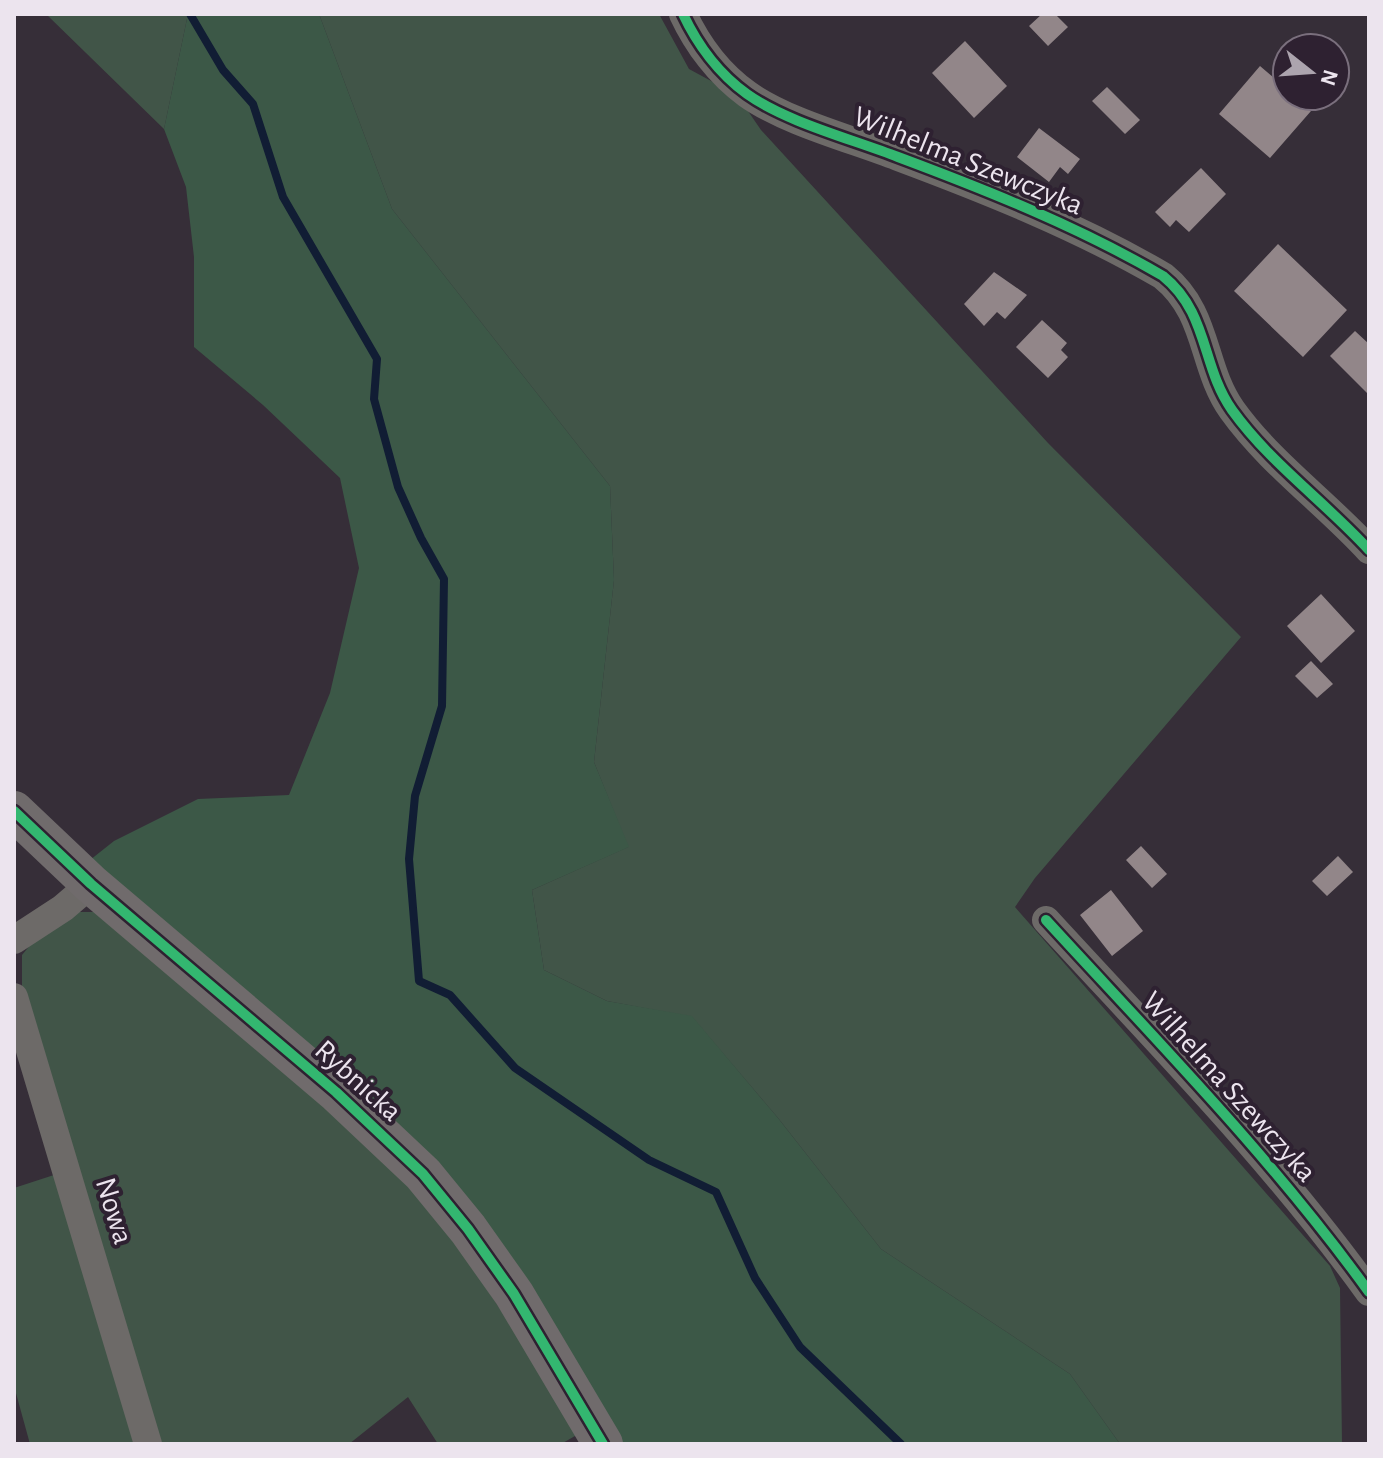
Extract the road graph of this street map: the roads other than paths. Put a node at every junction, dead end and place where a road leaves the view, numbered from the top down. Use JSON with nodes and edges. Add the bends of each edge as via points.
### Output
{"nodes":[{"id":1,"x":683,"y":14,"type":"edge"},
{"id":2,"x":1369,"y":550,"type":"edge"},
{"id":3,"x":14,"y":811,"type":"edge"},
{"id":4,"x":91,"y":884,"type":"junction"},
{"id":5,"x":1046,"y":920,"type":"dead end"},
{"id":6,"x":14,"y":940,"type":"edge"},
{"id":7,"x":14,"y":997,"type":"edge"},
{"id":8,"x":1369,"y":1292,"type":"edge"},
{"id":9,"x":148,"y":1444,"type":"edge"},
{"id":10,"x":603,"y":1444,"type":"edge"}],
"edges":[{"from":1,"to":2,"type":"street","name":"Wilhelma Szewczyka","via":[[722,72],[758,101],[1016,203],[1163,276],[1192,309],[1218,384],[1244,426]]},
{"from":3,"to":4,"type":"street","name":"Rybnicka"},
{"from":4,"to":6,"type":"street"},
{"from":4,"to":10,"type":"street","name":"Rybnicka","via":[[285,1047],[423,1174],[514,1294]]},
{"from":5,"to":8,"type":"street","name":"Wilhelma Szewczyka","via":[[1297,1197]]},
{"from":7,"to":9,"type":"street","name":"Nowa"}]}
